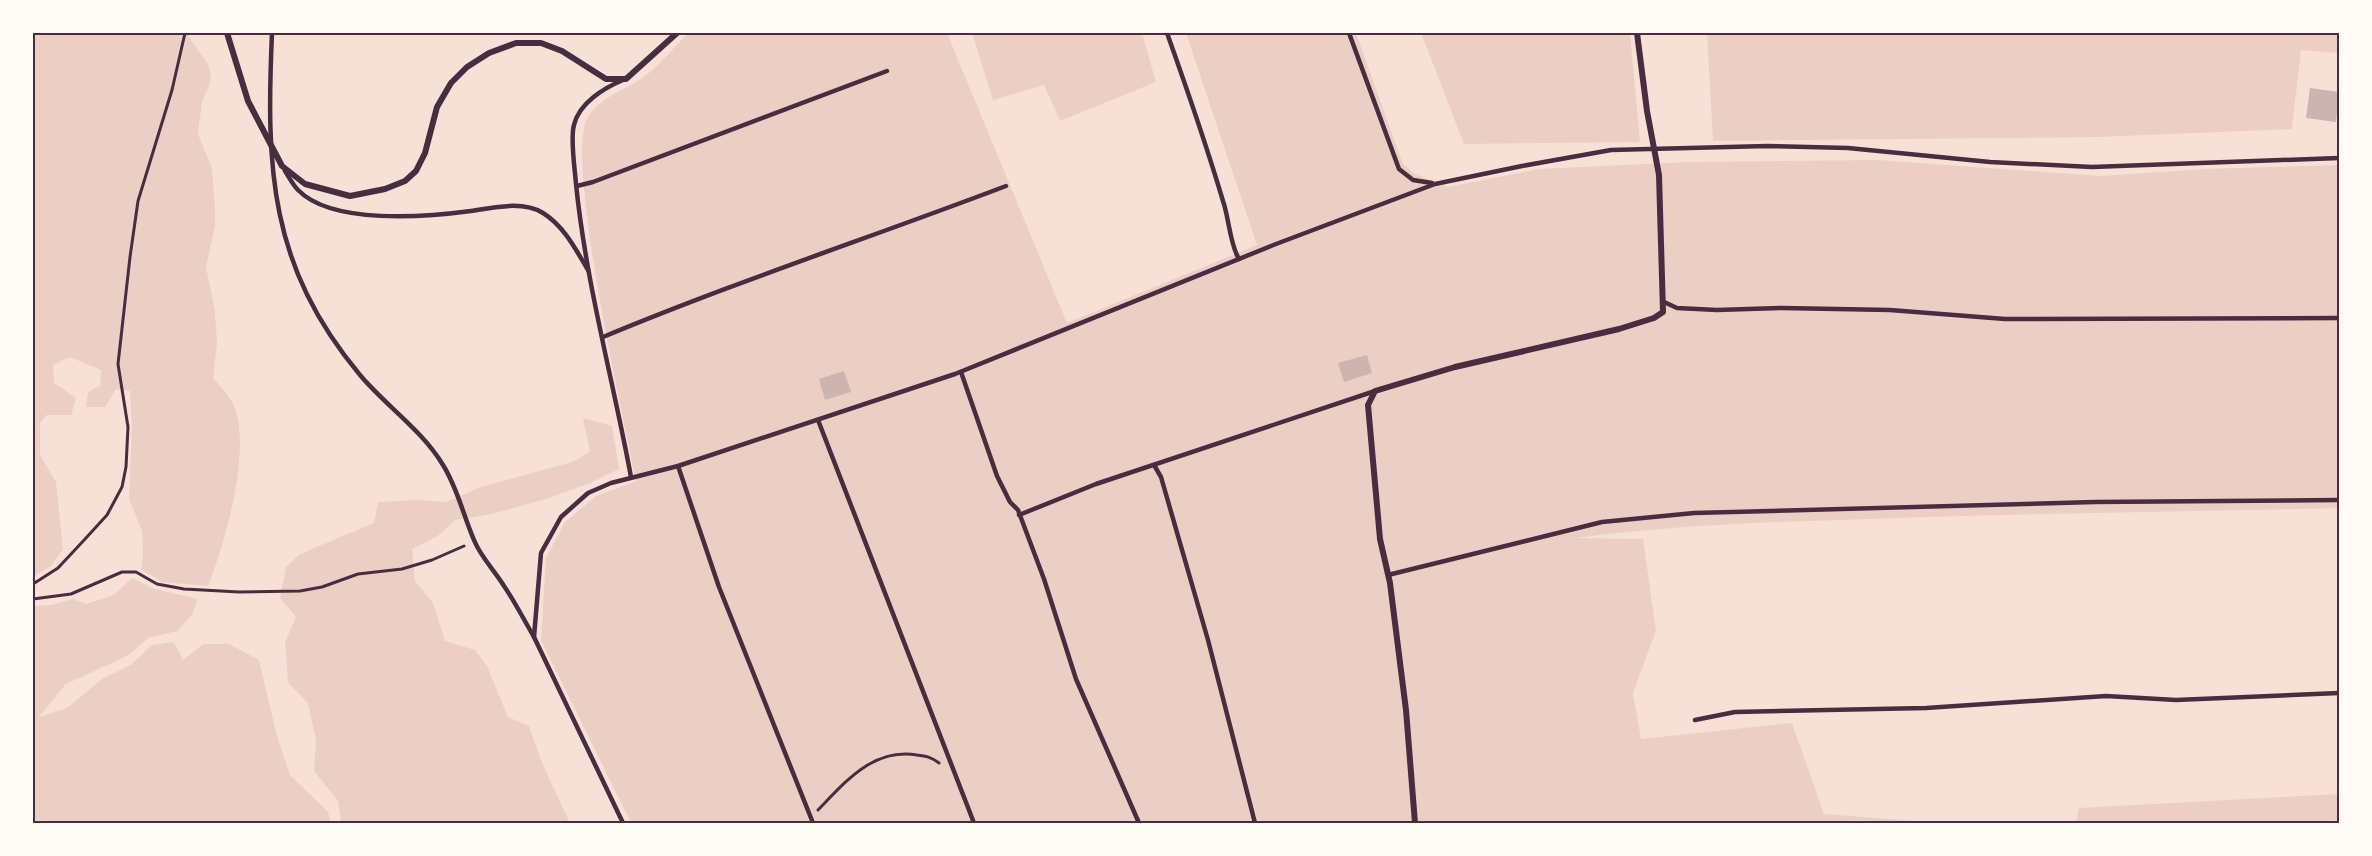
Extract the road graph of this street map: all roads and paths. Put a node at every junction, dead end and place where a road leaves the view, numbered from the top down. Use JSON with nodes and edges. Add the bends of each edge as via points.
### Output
{"nodes":[{"id":1,"x":185,"y":33,"type":"edge"},
{"id":2,"x":227,"y":33,"type":"edge"},
{"id":3,"x":272,"y":33,"type":"edge"},
{"id":4,"x":677,"y":33,"type":"edge"},
{"id":5,"x":1167,"y":33,"type":"edge"},
{"id":6,"x":1349,"y":33,"type":"edge"},
{"id":7,"x":1637,"y":33,"type":"edge"},
{"id":8,"x":886,"y":71,"type":"dead end"},
{"id":9,"x":626,"y":79,"type":"junction"},
{"id":10,"x":270,"y":146,"type":"junction"},
{"id":11,"x":1655,"y":149,"type":"junction"},
{"id":12,"x":2339,"y":158,"type":"edge"},
{"id":13,"x":282,"y":166,"type":"junction"},
{"id":14,"x":1435,"y":184,"type":"junction"},
{"id":15,"x":577,"y":186,"type":"junction"},
{"id":16,"x":1006,"y":186,"type":"dead end"},
{"id":17,"x":1239,"y":259,"type":"junction"},
{"id":18,"x":591,"y":275,"type":"junction"},
{"id":19,"x":1664,"y":302,"type":"junction"},
{"id":20,"x":2339,"y":318,"type":"edge"},
{"id":21,"x":603,"y":337,"type":"junction"},
{"id":22,"x":962,"y":372,"type":"junction"},
{"id":23,"x":1375,"y":391,"type":"junction"},
{"id":24,"x":818,"y":420,"type":"junction"},
{"id":25,"x":1154,"y":465,"type":"junction"},
{"id":26,"x":678,"y":466,"type":"junction"},
{"id":27,"x":631,"y":477,"type":"junction"},
{"id":28,"x":2339,"y":500,"type":"edge"},
{"id":29,"x":1019,"y":515,"type":"junction"},
{"id":30,"x":474,"y":542,"type":"junction"},
{"id":31,"x":1388,"y":574,"type":"junction"},
{"id":32,"x":33,"y":584,"type":"edge"},
{"id":33,"x":33,"y":599,"type":"edge"},
{"id":34,"x":534,"y":637,"type":"junction"},
{"id":35,"x":2339,"y":693,"type":"edge"},
{"id":36,"x":1695,"y":720,"type":"dead end"},
{"id":37,"x":954,"y":776,"type":"junction"},
{"id":38,"x":812,"y":820,"type":"edge"},
{"id":39,"x":623,"y":823,"type":"edge"},
{"id":40,"x":974,"y":823,"type":"edge"},
{"id":41,"x":1139,"y":823,"type":"edge"},
{"id":42,"x":1255,"y":823,"type":"edge"},
{"id":43,"x":1415,"y":823,"type":"edge"}],
"edges":[{"from":1,"to":32,"type":"path","via":[[138,201],[130,257],[118,364],[128,427],[122,487],[107,515],[86,538],[58,567]]},
{"from":2,"to":10,"type":"street","via":[[248,101]]},
{"from":3,"to":10,"type":"lane"},
{"from":4,"to":9,"type":"street"},
{"from":5,"to":17,"type":"lane","via":[[1205,140]]},
{"from":6,"to":14,"type":"lane","via":[[1399,169],[1413,180]]},
{"from":7,"to":11,"type":"street"},
{"from":8,"to":15,"type":"lane"},
{"from":9,"to":13,"type":"street","via":[[606,79],[542,43],[516,43],[489,53],[451,83],[437,107],[416,171],[405,181],[369,194],[350,196],[305,184]]},
{"from":9,"to":15,"type":"lane","via":[[607,87],[583,107],[573,125]]},
{"from":10,"to":13,"type":"street"},
{"from":10,"to":30,"type":"lane","via":[[284,237],[306,295],[328,334],[361,376],[443,464],[461,498]]},
{"from":11,"to":12,"type":"lane","via":[[1848,148],[2092,167]]},
{"from":11,"to":14,"type":"lane","via":[[1611,150]]},
{"from":11,"to":19,"type":"street"},
{"from":13,"to":18,"type":"lane","via":[[298,190],[316,202],[348,213],[413,217],[510,206],[534,210],[556,224]]},
{"from":14,"to":17,"type":"lane"},
{"from":15,"to":18,"type":"lane"},
{"from":16,"to":21,"type":"lane","via":[[750,278]]},
{"from":17,"to":22,"type":"lane"},
{"from":18,"to":21,"type":"lane"},
{"from":19,"to":20,"type":"lane","via":[[1677,308],[1717,310],[1890,310],[2006,318]]},
{"from":19,"to":23,"type":"street","via":[[1663,312],[1654,318]]},
{"from":21,"to":27,"type":"lane"},
{"from":22,"to":24,"type":"lane"},
{"from":22,"to":29,"type":"lane","via":[[997,476]]},
{"from":23,"to":25,"type":"lane"},
{"from":23,"to":31,"type":"street","via":[[1368,405],[1371,450],[1380,539]]},
{"from":24,"to":26,"type":"lane"},
{"from":24,"to":37,"type":"lane"},
{"from":25,"to":29,"type":"lane"},
{"from":25,"to":42,"type":"lane","via":[[1161,477],[1196,597]]},
{"from":26,"to":27,"type":"lane"},
{"from":26,"to":38,"type":"lane","via":[[719,587]]},
{"from":27,"to":34,"type":"lane","via":[[588,494],[561,517],[541,553]]},
{"from":28,"to":31,"type":"lane","via":[[2095,501],[1694,513],[1602,522]]},
{"from":29,"to":41,"type":"lane","via":[[1076,679]]},
{"from":30,"to":33,"type":"path","via":[[402,569],[357,574],[300,591],[184,590],[157,584],[136,572],[122,572],[70,594]]},
{"from":30,"to":34,"type":"lane"},
{"from":31,"to":43,"type":"street","via":[[1406,710]]},
{"from":34,"to":39,"type":"lane"},
{"from":35,"to":36,"type":"lane","via":[[2176,700],[2106,696],[1926,708],[1735,712]]},
{"from":37,"to":38,"type":"path","via":[[931,757],[900,752],[869,762]]},
{"from":37,"to":40,"type":"lane"}]}
